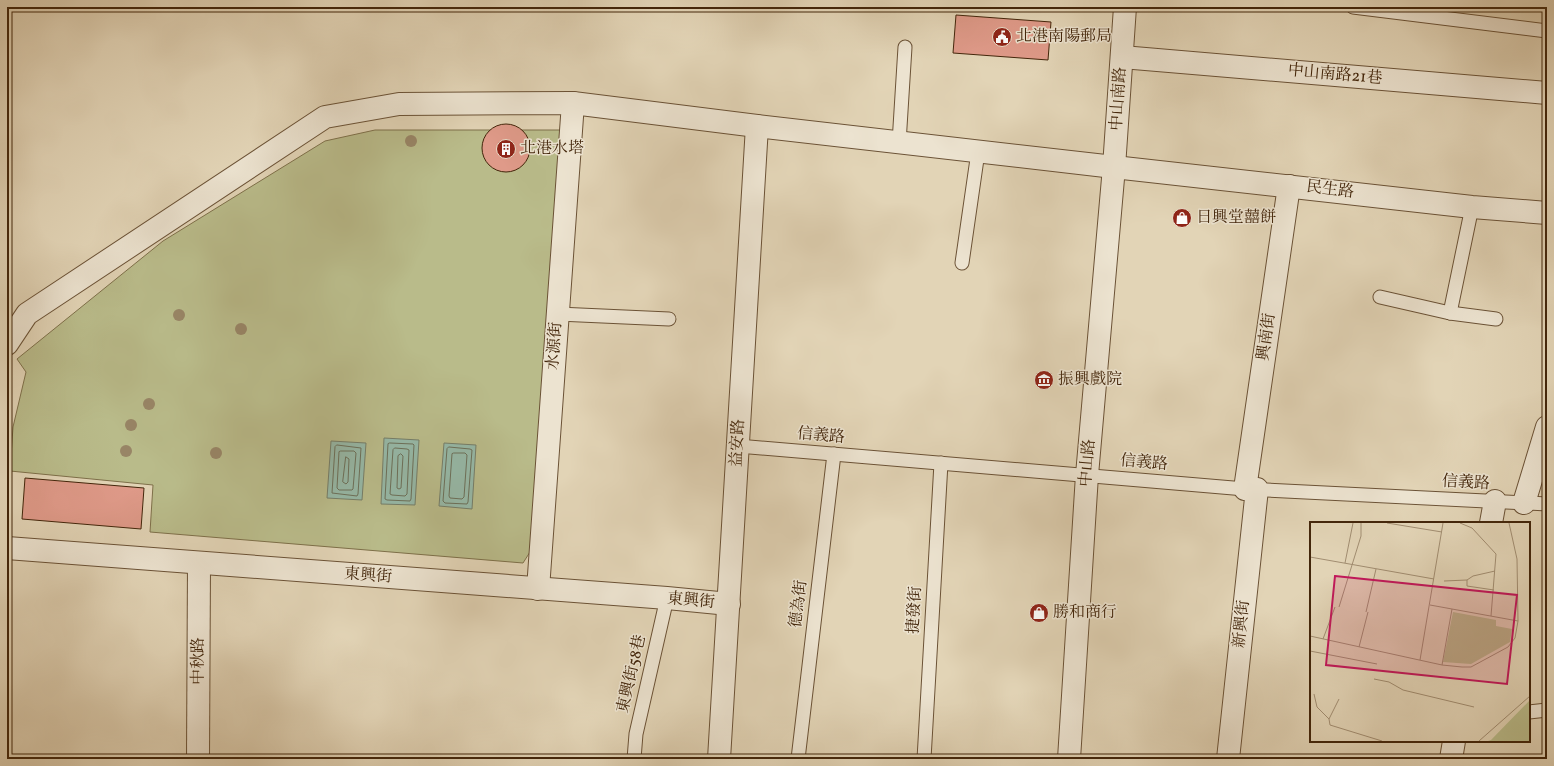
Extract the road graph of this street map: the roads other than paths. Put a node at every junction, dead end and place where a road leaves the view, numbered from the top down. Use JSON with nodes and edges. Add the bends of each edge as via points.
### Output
{"nodes":[{"id":1,"x":1125,"y":7,"type":"edge"},
{"id":2,"x":1353,"y":7,"type":"edge"},
{"id":3,"x":1379,"y":8,"type":"edge"},
{"id":4,"x":1547,"y":31,"type":"edge"},
{"id":5,"x":905,"y":47,"type":"dead end"},
{"id":6,"x":1122,"y":57,"type":"junction"},
{"id":7,"x":1547,"y":94,"type":"edge"},
{"id":8,"x":573,"y":103,"type":"junction"},
{"id":9,"x":757,"y":126,"type":"junction"},
{"id":10,"x":899,"y":143,"type":"junction"},
{"id":11,"x":978,"y":152,"type":"junction"},
{"id":12,"x":1114,"y":167,"type":"junction"},
{"id":13,"x":1289,"y":186,"type":"junction"},
{"id":14,"x":1472,"y":207,"type":"junction"},
{"id":15,"x":1547,"y":213,"type":"edge"},
{"id":16,"x":962,"y":263,"type":"dead end"},
{"id":17,"x":1380,"y":297,"type":"dead end"},
{"id":18,"x":1450,"y":313,"type":"junction"},
{"id":19,"x":558,"y":314,"type":"junction"},
{"id":20,"x":669,"y":319,"type":"dead end"},
{"id":21,"x":1496,"y":319,"type":"dead end"},
{"id":22,"x":7,"y":344,"type":"edge"},
{"id":23,"x":1547,"y":427,"type":"edge"},
{"id":24,"x":738,"y":446,"type":"junction"},
{"id":25,"x":834,"y":454,"type":"junction"},
{"id":26,"x":941,"y":463,"type":"junction"},
{"id":27,"x":1087,"y":475,"type":"junction"},
{"id":28,"x":1251,"y":489,"type":"junction"},
{"id":29,"x":1495,"y":501,"type":"junction"},
{"id":30,"x":1524,"y":503,"type":"junction"},
{"id":31,"x":1547,"y":504,"type":"edge"},
{"id":32,"x":1491,"y":522,"type":"edge"},
{"id":33,"x":7,"y":548,"type":"edge"},
{"id":34,"x":199,"y":563,"type":"junction"},
{"id":35,"x":538,"y":589,"type":"junction"},
{"id":36,"x":667,"y":598,"type":"junction"},
{"id":37,"x":729,"y":604,"type":"junction"},
{"id":38,"x":1547,"y":710,"type":"edge"},
{"id":39,"x":1530,"y":712,"type":"edge"},
{"id":40,"x":1454,"y":742,"type":"edge"},
{"id":41,"x":198,"y":759,"type":"edge"},
{"id":42,"x":634,"y":759,"type":"edge"},
{"id":43,"x":720,"y":759,"type":"edge"},
{"id":44,"x":798,"y":759,"type":"edge"},
{"id":45,"x":924,"y":759,"type":"edge"},
{"id":46,"x":1069,"y":759,"type":"edge"},
{"id":47,"x":1228,"y":759,"type":"edge"},
{"id":48,"x":1451,"y":759,"type":"edge"}],
"edges":[{"from":1,"to":6,"type":"street","name":"中山南路"},
{"from":2,"to":3,"type":"lane"},
{"from":3,"to":4,"type":"lane"},
{"from":5,"to":10,"type":"lane"},
{"from":6,"to":7,"type":"street","name":"中山南路21巷"},
{"from":6,"to":12,"type":"street","name":"中山南路"},
{"from":8,"to":9,"type":"street","name":"民生路"},
{"from":8,"to":19,"type":"street","name":"水源街"},
{"from":8,"to":22,"type":"street","name":"民生路","via":[[399,104],[325,117],[27,314]]},
{"from":9,"to":10,"type":"street","name":"民生路"},
{"from":9,"to":24,"type":"street","name":"益安路"},
{"from":10,"to":11,"type":"street","name":"民生路"},
{"from":11,"to":12,"type":"street","name":"民生路"},
{"from":11,"to":16,"type":"lane"},
{"from":12,"to":13,"type":"street","name":"民生路"},
{"from":12,"to":27,"type":"street","name":"中山路"},
{"from":13,"to":14,"type":"street","name":"民生路"},
{"from":13,"to":28,"type":"street","name":"興南街"},
{"from":14,"to":15,"type":"street","name":"民生路"},
{"from":14,"to":18,"type":"lane"},
{"from":17,"to":18,"type":"lane"},
{"from":18,"to":21,"type":"lane"},
{"from":19,"to":20,"type":"lane"},
{"from":19,"to":35,"type":"street","name":"水源街"},
{"from":23,"to":30,"type":"street"},
{"from":24,"to":25,"type":"lane","name":"信義路"},
{"from":24,"to":37,"type":"street","name":"益安路"},
{"from":25,"to":26,"type":"lane","name":"信義路"},
{"from":25,"to":44,"type":"lane","name":"德為街"},
{"from":26,"to":27,"type":"lane","name":"信義路"},
{"from":26,"to":45,"type":"lane","name":"捷發街"},
{"from":27,"to":28,"type":"lane","name":"信義路"},
{"from":27,"to":46,"type":"street","name":"中山路"},
{"from":28,"to":29,"type":"lane","name":"信義路"},
{"from":28,"to":47,"type":"street","name":"新興街"},
{"from":29,"to":30,"type":"lane","name":"信義路"},
{"from":29,"to":32,"type":"street"},
{"from":30,"to":31,"type":"lane","name":"信義路"},
{"from":33,"to":34,"type":"street","name":"東興街"},
{"from":34,"to":35,"type":"street","name":"東興街"},
{"from":34,"to":41,"type":"street","name":"中秋路"},
{"from":35,"to":36,"type":"street","name":"東興街"},
{"from":36,"to":37,"type":"street","name":"東興街"},
{"from":36,"to":42,"type":"lane","name":"東興街58巷","via":[[636,734]]},
{"from":37,"to":43,"type":"street","name":"益安路"},
{"from":38,"to":39,"type":"lane"},
{"from":40,"to":48,"type":"street"}]}
